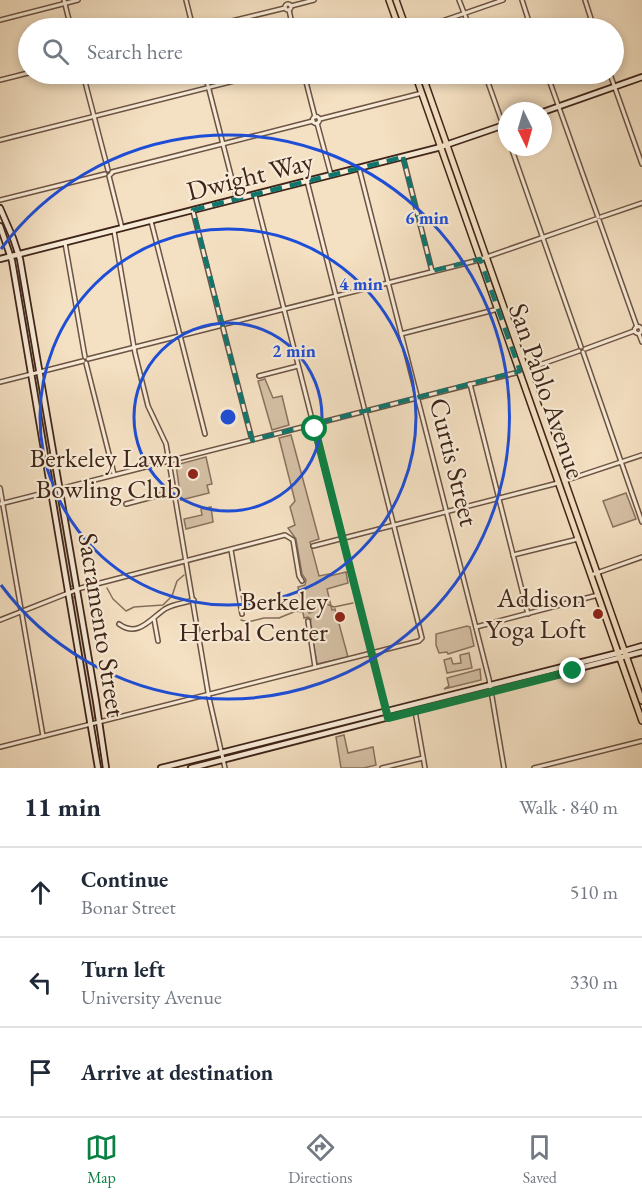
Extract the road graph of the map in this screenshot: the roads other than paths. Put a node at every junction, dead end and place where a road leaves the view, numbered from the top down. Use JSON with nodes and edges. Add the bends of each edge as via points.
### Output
{"nodes":[{"id":1,"x":78,"y":0,"type":"edge"},
{"id":2,"x":186,"y":0,"type":"edge"},
{"id":3,"x":314,"y":0,"type":"edge"},
{"id":4,"x":389,"y":0,"type":"edge"},
{"id":5,"x":396,"y":0,"type":"edge"},
{"id":6,"x":459,"y":0,"type":"edge"},
{"id":7,"x":503,"y":0,"type":"edge"},
{"id":8,"x":522,"y":0,"type":"edge"},
{"id":9,"x":585,"y":0,"type":"edge"},
{"id":10,"x":64,"y":2,"type":"edge"},
{"id":11,"x":287,"y":6,"type":"edge"},
{"id":12,"x":464,"y":14,"type":"junction"},
{"id":13,"x":68,"y":18,"type":"edge"},
{"id":14,"x":190,"y":18,"type":"edge"},
{"id":15,"x":241,"y":18,"type":"edge"},
{"id":16,"x":395,"y":18,"type":"edge"},
{"id":17,"x":402,"y":18,"type":"edge"},
{"id":18,"x":452,"y":18,"type":"edge"},
{"id":19,"x":466,"y":18,"type":"edge"},
{"id":20,"x":528,"y":18,"type":"edge"},
{"id":21,"x":591,"y":18,"type":"edge"},
{"id":22,"x":0,"y":20,"type":"edge"},
{"id":23,"x":18,"y":76,"type":"edge"},
{"id":24,"x":642,"y":77,"type":"edge"},
{"id":25,"x":0,"y":80,"type":"edge"},
{"id":26,"x":86,"y":84,"type":"edge"},
{"id":27,"x":207,"y":84,"type":"edge"},
{"id":28,"x":220,"y":84,"type":"edge"},
{"id":29,"x":307,"y":84,"type":"edge"},
{"id":30,"x":421,"y":84,"type":"edge"},
{"id":31,"x":424,"y":84,"type":"edge"},
{"id":32,"x":489,"y":84,"type":"edge"},
{"id":33,"x":551,"y":84,"type":"edge"},
{"id":34,"x":614,"y":84,"type":"edge"},
{"id":35,"x":623,"y":84,"type":"edge"},
{"id":36,"x":624,"y":84,"type":"edge"},
{"id":37,"x":208,"y":87,"type":"junction"},
{"id":38,"x":615,"y":87,"type":"junction"},
{"id":39,"x":425,"y":92,"type":"junction"},
{"id":40,"x":559,"y":106,"type":"junction"},
{"id":41,"x":498,"y":107,"type":"edge"},
{"id":42,"x":552,"y":109,"type":"edge"},
{"id":43,"x":94,"y":117,"type":"junction"},
{"id":44,"x":316,"y":120,"type":"junction"},
{"id":45,"x":498,"y":127,"type":"edge"},
{"id":46,"x":0,"y":140,"type":"edge"},
{"id":47,"x":222,"y":144,"type":"junction"},
{"id":48,"x":444,"y":146,"type":"junction"},
{"id":49,"x":514,"y":156,"type":"edge"},
{"id":50,"x":403,"y":157,"type":"junction"},
{"id":51,"x":642,"y":164,"type":"edge"},
{"id":52,"x":359,"y":168,"type":"junction"},
{"id":53,"x":108,"y":173,"type":"junction"},
{"id":54,"x":330,"y":175,"type":"junction"},
{"id":55,"x":307,"y":181,"type":"junction"},
{"id":56,"x":255,"y":195,"type":"junction"},
{"id":57,"x":237,"y":199,"type":"junction"},
{"id":58,"x":0,"y":200,"type":"edge"},
{"id":59,"x":642,"y":203,"type":"edge"},
{"id":60,"x":0,"y":208,"type":"edge"},
{"id":61,"x":193,"y":210,"type":"junction"},
{"id":62,"x":598,"y":218,"type":"junction"},
{"id":63,"x":151,"y":221,"type":"junction"},
{"id":64,"x":0,"y":226,"type":"edge"},
{"id":65,"x":122,"y":228,"type":"junction"},
{"id":66,"x":114,"y":231,"type":"junction"},
{"id":67,"x":543,"y":238,"type":"junction"},
{"id":68,"x":65,"y":243,"type":"junction"},
{"id":69,"x":19,"y":255,"type":"junction"},
{"id":70,"x":11,"y":257,"type":"junction"},
{"id":71,"x":484,"y":258,"type":"junction"},
{"id":72,"x":0,"y":259,"type":"edge"},
{"id":73,"x":432,"y":272,"type":"junction"},
{"id":74,"x":388,"y":283,"type":"junction"},
{"id":75,"x":336,"y":296,"type":"junction"},
{"id":76,"x":501,"y":308,"type":"junction"},
{"id":77,"x":284,"y":309,"type":"junction"},
{"id":78,"x":222,"y":325,"type":"junction"},
{"id":79,"x":637,"y":327,"type":"junction"},
{"id":80,"x":642,"y":329,"type":"edge"},
{"id":81,"x":634,"y":331,"type":"junction"},
{"id":82,"x":401,"y":334,"type":"junction"},
{"id":83,"x":639,"y":334,"type":"junction"},
{"id":84,"x":180,"y":336,"type":"junction"},
{"id":85,"x":642,"y":342,"type":"edge"},
{"id":86,"x":134,"y":347,"type":"junction"},
{"id":87,"x":582,"y":350,"type":"junction"},
{"id":88,"x":86,"y":360,"type":"junction"},
{"id":89,"x":298,"y":366,"type":"junction"},
{"id":90,"x":523,"y":370,"type":"junction"},
{"id":91,"x":40,"y":371,"type":"junction"},
{"id":92,"x":31,"y":374,"type":"junction"},
{"id":93,"x":259,"y":376,"type":"dead end"},
{"id":94,"x":0,"y":382,"type":"edge"},
{"id":95,"x":470,"y":384,"type":"junction"},
{"id":96,"x":418,"y":398,"type":"junction"},
{"id":97,"x":365,"y":411,"type":"junction"},
{"id":98,"x":313,"y":424,"type":"junction"},
{"id":99,"x":205,"y":434,"type":"dead end"},
{"id":100,"x":252,"y":440,"type":"junction"},
{"id":101,"x":642,"y":454,"type":"edge"},
{"id":102,"x":170,"y":461,"type":"junction"},
{"id":103,"x":621,"y":462,"type":"junction"},
{"id":104,"x":114,"y":475,"type":"junction"},
{"id":105,"x":562,"y":482,"type":"junction"},
{"id":106,"x":0,"y":488,"type":"edge"},
{"id":107,"x":60,"y":489,"type":"junction"},
{"id":108,"x":51,"y":491,"type":"junction"},
{"id":109,"x":175,"y":491,"type":"junction"},
{"id":110,"x":499,"y":499,"type":"junction"},
{"id":111,"x":1,"y":504,"type":"edge"},
{"id":112,"x":126,"y":504,"type":"dead end"},
{"id":113,"x":447,"y":512,"type":"junction"},
{"id":114,"x":642,"y":522,"type":"edge"},
{"id":115,"x":395,"y":525,"type":"junction"},
{"id":116,"x":581,"y":538,"type":"junction"},
{"id":117,"x":343,"y":539,"type":"junction"},
{"id":118,"x":313,"y":546,"type":"dead end"},
{"id":119,"x":231,"y":550,"type":"junction"},
{"id":120,"x":513,"y":555,"type":"junction"},
{"id":121,"x":642,"y":557,"type":"edge"},
{"id":122,"x":187,"y":561,"type":"junction"},
{"id":123,"x":594,"y":574,"type":"junction"},
{"id":124,"x":302,"y":581,"type":"dead end"},
{"id":125,"x":77,"y":590,"type":"junction"},
{"id":126,"x":68,"y":593,"type":"junction"},
{"id":127,"x":598,"y":595,"type":"junction"},
{"id":128,"x":194,"y":600,"type":"junction"},
{"id":129,"x":21,"y":611,"type":"junction"},
{"id":130,"x":242,"y":614,"type":"dead end"},
{"id":131,"x":528,"y":614,"type":"junction"},
{"id":132,"x":154,"y":619,"type":"junction"},
{"id":133,"x":0,"y":620,"type":"edge"},
{"id":134,"x":308,"y":621,"type":"dead end"},
{"id":135,"x":118,"y":624,"type":"dead end"},
{"id":136,"x":476,"y":627,"type":"junction"},
{"id":137,"x":158,"y":641,"type":"dead end"},
{"id":138,"x":642,"y":645,"type":"edge"},
{"id":139,"x":642,"y":652,"type":"edge"},
{"id":140,"x":372,"y":653,"type":"junction"},
{"id":141,"x":623,"y":655,"type":"junction"},
{"id":142,"x":315,"y":667,"type":"junction"},
{"id":143,"x":490,"y":685,"type":"junction"},
{"id":144,"x":490,"y":692,"type":"junction"},
{"id":145,"x":209,"y":694,"type":"junction"},
{"id":146,"x":642,"y":701,"type":"edge"},
{"id":147,"x":416,"y":705,"type":"junction"},
{"id":148,"x":415,"y":711,"type":"junction"},
{"id":149,"x":386,"y":712,"type":"junction"},
{"id":150,"x":388,"y":718,"type":"junction"},
{"id":151,"x":642,"y":721,"type":"edge"},
{"id":152,"x":98,"y":722,"type":"junction"},
{"id":153,"x":90,"y":724,"type":"junction"},
{"id":154,"x":43,"y":736,"type":"junction"},
{"id":155,"x":642,"y":741,"type":"edge"},
{"id":156,"x":0,"y":747,"type":"edge"},
{"id":157,"x":222,"y":753,"type":"junction"},
{"id":158,"x":423,"y":758,"type":"junction"},
{"id":159,"x":223,"y":760,"type":"junction"},
{"id":160,"x":98,"y":768,"type":"edge"},
{"id":161,"x":106,"y":768,"type":"edge"},
{"id":162,"x":161,"y":768,"type":"edge"},
{"id":163,"x":191,"y":768,"type":"edge"},
{"id":164,"x":225,"y":768,"type":"edge"},
{"id":165,"x":382,"y":768,"type":"edge"},
{"id":166,"x":425,"y":768,"type":"edge"},
{"id":167,"x":504,"y":768,"type":"edge"},
{"id":168,"x":534,"y":768,"type":"edge"}],
"edges":[{"from":1,"to":10,"type":"street"},
{"from":2,"to":14,"type":"street"},
{"from":3,"to":11,"type":"street"},
{"from":4,"to":16,"type":"main road"},
{"from":5,"to":17,"type":"main road"},
{"from":6,"to":12,"type":"street"},
{"from":7,"to":12,"type":"street"},
{"from":8,"to":20,"type":"street"},
{"from":9,"to":21,"type":"street"},
{"from":10,"to":13,"type":"street"},
{"from":10,"to":22,"type":"street"},
{"from":11,"to":15,"type":"street"},
{"from":12,"to":18,"type":"street"},
{"from":12,"to":19,"type":"street"},
{"from":23,"to":25,"type":"street"},
{"from":24,"to":36,"type":"street"},
{"from":26,"to":43,"type":"street"},
{"from":27,"to":37,"type":"street"},
{"from":28,"to":37,"type":"street"},
{"from":29,"to":44,"type":"street"},
{"from":30,"to":39,"type":"main road","name":"San Pablo Avenue"},
{"from":31,"to":39,"type":"main road","name":"San Pablo Avenue"},
{"from":32,"to":41,"type":"street"},
{"from":33,"to":40,"type":"street"},
{"from":34,"to":38,"type":"street"},
{"from":35,"to":38,"type":"street"},
{"from":37,"to":43,"type":"street"},
{"from":37,"to":47,"type":"street"},
{"from":38,"to":40,"type":"street"},
{"from":38,"to":51,"type":"street"},
{"from":39,"to":44,"type":"street"},
{"from":39,"to":48,"type":"main road","name":"San Pablo Avenue"},
{"from":40,"to":42,"type":"street"},
{"from":40,"to":62,"type":"street"},
{"from":43,"to":46,"type":"street"},
{"from":43,"to":53,"type":"street"},
{"from":44,"to":47,"type":"street"},
{"from":44,"to":54,"type":"street"},
{"from":45,"to":48,"type":"street","name":"Dwight Way"},
{"from":47,"to":53,"type":"street"},
{"from":47,"to":57,"type":"street"},
{"from":48,"to":50,"type":"street","name":"Dwight Way"},
{"from":48,"to":71,"type":"main road","name":"San Pablo Avenue"},
{"from":49,"to":67,"type":"street"},
{"from":50,"to":52,"type":"street","name":"Dwight Way"},
{"from":50,"to":73,"type":"street"},
{"from":52,"to":54,"type":"street","name":"Dwight Way"},
{"from":52,"to":74,"type":"street","name":"Curtis Street"},
{"from":53,"to":58,"type":"street"},
{"from":53,"to":65,"type":"street"},
{"from":54,"to":55,"type":"street","name":"Dwight Way"},
{"from":55,"to":56,"type":"street","name":"Dwight Way"},
{"from":55,"to":75,"type":"street"},
{"from":56,"to":57,"type":"street","name":"Dwight Way"},
{"from":56,"to":77,"type":"street"},
{"from":57,"to":61,"type":"street","name":"Dwight Way"},
{"from":59,"to":62,"type":"street"},
{"from":60,"to":69,"type":"street","name":"Sacramento Street"},
{"from":61,"to":63,"type":"street","name":"Dwight Way"},
{"from":61,"to":78,"type":"street"},
{"from":62,"to":67,"type":"street"},
{"from":62,"to":79,"type":"street"},
{"from":63,"to":65,"type":"street","name":"Dwight Way"},
{"from":63,"to":84,"type":"street"},
{"from":64,"to":70,"type":"street","name":"Sacramento Street"},
{"from":65,"to":66,"type":"street","name":"Dwight Way"},
{"from":66,"to":68,"type":"street","name":"Dwight Way"},
{"from":66,"to":86,"type":"street"},
{"from":67,"to":71,"type":"street"},
{"from":67,"to":87,"type":"street"},
{"from":68,"to":69,"type":"street","name":"Dwight Way"},
{"from":68,"to":88,"type":"street"},
{"from":69,"to":70,"type":"street","name":"Dwight Way"},
{"from":69,"to":91,"type":"street","name":"Sacramento Street"},
{"from":70,"to":72,"type":"street","name":"Dwight Way"},
{"from":70,"to":92,"type":"street","name":"Sacramento Street"},
{"from":71,"to":73,"type":"street"},
{"from":71,"to":76,"type":"main road","name":"San Pablo Avenue"},
{"from":73,"to":74,"type":"street"},
{"from":74,"to":75,"type":"street"},
{"from":74,"to":82,"type":"street","name":"Curtis Street"},
{"from":75,"to":77,"type":"street"},
{"from":75,"to":97,"type":"street"},
{"from":76,"to":82,"type":"street"},
{"from":76,"to":90,"type":"main road","name":"San Pablo Avenue"},
{"from":77,"to":78,"type":"street"},
{"from":77,"to":89,"type":"street"},
{"from":78,"to":84,"type":"street"},
{"from":78,"to":100,"type":"street"},
{"from":79,"to":80,"type":"street"},
{"from":79,"to":81,"type":"street"},
{"from":80,"to":83,"type":"street"},
{"from":81,"to":83,"type":"street"},
{"from":81,"to":87,"type":"street"},
{"from":82,"to":96,"type":"street","name":"Curtis Street"},
{"from":83,"to":85,"type":"street"},
{"from":84,"to":86,"type":"street"},
{"from":84,"to":99,"type":"street"},
{"from":86,"to":88,"type":"street"},
{"from":86,"to":102,"type":"street","via":[[148,406],[166,441]]},
{"from":87,"to":90,"type":"street"},
{"from":87,"to":103,"type":"street"},
{"from":88,"to":91,"type":"street"},
{"from":88,"to":104,"type":"street"},
{"from":89,"to":93,"type":"street"},
{"from":89,"to":98,"type":"street"},
{"from":90,"to":95,"type":"street"},
{"from":90,"to":105,"type":"main road","name":"San Pablo Avenue"},
{"from":91,"to":92,"type":"street"},
{"from":91,"to":107,"type":"street","name":"Sacramento Street"},
{"from":92,"to":94,"type":"street"},
{"from":92,"to":108,"type":"street","name":"Sacramento Street"},
{"from":95,"to":96,"type":"street"},
{"from":95,"to":110,"type":"street"},
{"from":96,"to":97,"type":"street"},
{"from":96,"to":113,"type":"street","name":"Curtis Street"},
{"from":97,"to":98,"type":"street"},
{"from":97,"to":115,"type":"street"},
{"from":98,"to":100,"type":"street"},
{"from":98,"to":117,"type":"street"},
{"from":100,"to":102,"type":"street"},
{"from":101,"to":103,"type":"street"},
{"from":102,"to":104,"type":"street"},
{"from":102,"to":109,"type":"street"},
{"from":103,"to":105,"type":"street"},
{"from":103,"to":114,"type":"street"},
{"from":104,"to":107,"type":"street"},
{"from":105,"to":110,"type":"street"},
{"from":105,"to":116,"type":"main road","name":"San Pablo Avenue"},
{"from":106,"to":111,"type":"street"},
{"from":107,"to":108,"type":"street"},
{"from":107,"to":125,"type":"street","name":"Sacramento Street"},
{"from":108,"to":111,"type":"street"},
{"from":108,"to":126,"type":"street","name":"Sacramento Street"},
{"from":109,"to":112,"type":"street"},
{"from":109,"to":122,"type":"street"},
{"from":110,"to":113,"type":"street"},
{"from":110,"to":120,"type":"street"},
{"from":111,"to":129,"type":"street"},
{"from":113,"to":115,"type":"street"},
{"from":113,"to":136,"type":"street","name":"Curtis Street"},
{"from":115,"to":117,"type":"street"},
{"from":115,"to":140,"type":"street","via":[[422,638]]},
{"from":116,"to":120,"type":"street"},
{"from":116,"to":123,"type":"main road","name":"San Pablo Avenue"},
{"from":117,"to":118,"type":"street"},
{"from":117,"to":140,"type":"street"},
{"from":119,"to":122,"type":"street"},
{"from":119,"to":124,"type":"street","via":[[285,535],[292,538]]},
{"from":119,"to":130,"type":"street"},
{"from":120,"to":131,"type":"street"},
{"from":121,"to":123,"type":"street"},
{"from":122,"to":125,"type":"street"},
{"from":122,"to":128,"type":"street"},
{"from":123,"to":127,"type":"main road","name":"San Pablo Avenue"},
{"from":123,"to":141,"type":"main road","name":"San Pablo Avenue"},
{"from":125,"to":126,"type":"street"},
{"from":125,"to":152,"type":"street","name":"Sacramento Street"},
{"from":126,"to":129,"type":"street"},
{"from":126,"to":153,"type":"street","name":"Sacramento Street"},
{"from":127,"to":131,"type":"street"},
{"from":127,"to":141,"type":"main road","name":"San Pablo Avenue"},
{"from":128,"to":132,"type":"street","via":[[165,609]]},
{"from":128,"to":145,"type":"street"},
{"from":129,"to":133,"type":"street"},
{"from":129,"to":154,"type":"street"},
{"from":131,"to":136,"type":"street"},
{"from":132,"to":135,"type":"street","via":[[137,629]]},
{"from":132,"to":137,"type":"street"},
{"from":134,"to":142,"type":"street"},
{"from":136,"to":143,"type":"street","name":"Curtis Street"},
{"from":138,"to":141,"type":"street"},
{"from":139,"to":141,"type":"street"},
{"from":140,"to":142,"type":"street"},
{"from":140,"to":149,"type":"street"},
{"from":141,"to":143,"type":"street"},
{"from":141,"to":144,"type":"street"},
{"from":141,"to":146,"type":"main road","name":"San Pablo Avenue"},
{"from":141,"to":151,"type":"main road","name":"San Pablo Avenue"},
{"from":142,"to":145,"type":"street"},
{"from":143,"to":144,"type":"street","name":"Curtis Street"},
{"from":143,"to":147,"type":"street"},
{"from":144,"to":148,"type":"street"},
{"from":144,"to":167,"type":"street","name":"Curtis Street"},
{"from":145,"to":152,"type":"street"},
{"from":145,"to":157,"type":"street"},
{"from":147,"to":148,"type":"street"},
{"from":147,"to":149,"type":"street"},
{"from":148,"to":150,"type":"street"},
{"from":148,"to":158,"type":"street"},
{"from":149,"to":150,"type":"street"},
{"from":149,"to":157,"type":"street"},
{"from":150,"to":159,"type":"street"},
{"from":152,"to":153,"type":"street"},
{"from":152,"to":161,"type":"street","name":"Sacramento Street"},
{"from":153,"to":154,"type":"street"},
{"from":153,"to":160,"type":"street","name":"Sacramento Street"},
{"from":154,"to":156,"type":"street"},
{"from":155,"to":168,"type":"street"},
{"from":157,"to":159,"type":"street"},
{"from":157,"to":162,"type":"street"},
{"from":158,"to":165,"type":"street"},
{"from":158,"to":166,"type":"street"},
{"from":159,"to":163,"type":"street"},
{"from":159,"to":164,"type":"street"}]}
